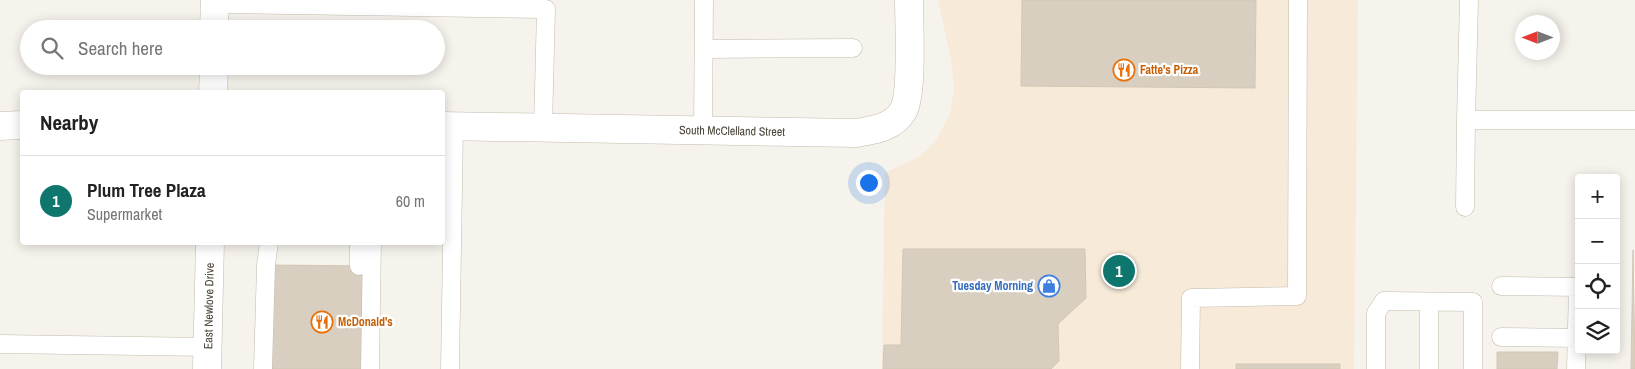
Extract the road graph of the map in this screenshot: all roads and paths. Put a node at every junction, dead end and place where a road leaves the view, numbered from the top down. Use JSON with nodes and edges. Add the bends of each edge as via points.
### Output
{"nodes":[{"id":1,"x":704,"y":0,"type":"edge"},
{"id":2,"x":909,"y":0,"type":"edge"},
{"id":3,"x":1298,"y":0,"type":"edge"},
{"id":4,"x":1469,"y":0,"type":"edge"},
{"id":5,"x":215,"y":11,"type":"edge"},
{"id":6,"x":853,"y":48,"type":"dead end"},
{"id":7,"x":704,"y":49,"type":"junction"},
{"id":8,"x":214,"y":75,"type":"edge"},
{"id":9,"x":213,"y":90,"type":"edge"},
{"id":10,"x":1466,"y":120,"type":"junction"},
{"id":11,"x":1635,"y":120,"type":"edge"},
{"id":12,"x":20,"y":125,"type":"edge"},
{"id":13,"x":0,"y":126,"type":"edge"},
{"id":14,"x":448,"y":127,"type":"edge"},
{"id":15,"x":543,"y":128,"type":"junction"},
{"id":16,"x":703,"y":131,"type":"junction"},
{"id":17,"x":1465,"y":208,"type":"dead end"},
{"id":18,"x":447,"y":213,"type":"edge"},
{"id":19,"x":210,"y":245,"type":"edge"},
{"id":20,"x":269,"y":245,"type":"edge"},
{"id":21,"x":359,"y":245,"type":"edge"},
{"id":22,"x":372,"y":245,"type":"edge"},
{"id":23,"x":359,"y":266,"type":"dead end"},
{"id":24,"x":1501,"y":286,"type":"dead end"},
{"id":25,"x":1429,"y":302,"type":"junction"},
{"id":26,"x":1578,"y":309,"type":"edge"},
{"id":27,"x":1501,"y":337,"type":"dead end"},
{"id":28,"x":1575,"y":338,"type":"edge"},
{"id":29,"x":0,"y":344,"type":"edge"},
{"id":30,"x":1576,"y":354,"type":"edge"},
{"id":31,"x":208,"y":358,"type":"edge"},
{"id":32,"x":1473,"y":368,"type":"dead end"},
{"id":33,"x":263,"y":369,"type":"edge"},
{"id":34,"x":370,"y":369,"type":"edge"},
{"id":35,"x":450,"y":369,"type":"edge"},
{"id":36,"x":1190,"y":369,"type":"edge"},
{"id":37,"x":1376,"y":369,"type":"edge"},
{"id":38,"x":1429,"y":369,"type":"edge"},
{"id":39,"x":1576,"y":369,"type":"edge"}],
"edges":[{"from":1,"to":7,"type":"lane"},
{"from":2,"to":16,"type":"street","name":"South McClelland Street","via":[[909,82],[903,111],[884,128],[856,133]]},
{"from":3,"to":36,"type":"lane","via":[[1297,296],[1191,298]]},
{"from":4,"to":10,"type":"lane"},
{"from":5,"to":15,"type":"lane","via":[[546,8]]},
{"from":6,"to":7,"type":"lane"},
{"from":7,"to":16,"type":"lane"},
{"from":8,"to":9,"type":"street"},
{"from":10,"to":11,"type":"lane"},
{"from":10,"to":17,"type":"lane"},
{"from":12,"to":13,"type":"street"},
{"from":14,"to":15,"type":"street","name":"South McClelland Street"},
{"from":14,"to":18,"type":"lane"},
{"from":15,"to":16,"type":"street","name":"South McClelland Street"},
{"from":18,"to":35,"type":"lane"},
{"from":19,"to":31,"type":"street","name":"East Newlove Drive"},
{"from":20,"to":33,"type":"lane"},
{"from":21,"to":23,"type":"lane"},
{"from":22,"to":34,"type":"lane"},
{"from":24,"to":26,"type":"lane","via":[[1578,287]]},
{"from":25,"to":32,"type":"lane","via":[[1473,302]]},
{"from":25,"to":37,"type":"lane","via":[[1384,301],[1376,313]]},
{"from":25,"to":38,"type":"lane"},
{"from":27,"to":28,"type":"lane"},
{"from":29,"to":31,"type":"lane"},
{"from":30,"to":39,"type":"lane"}]}
